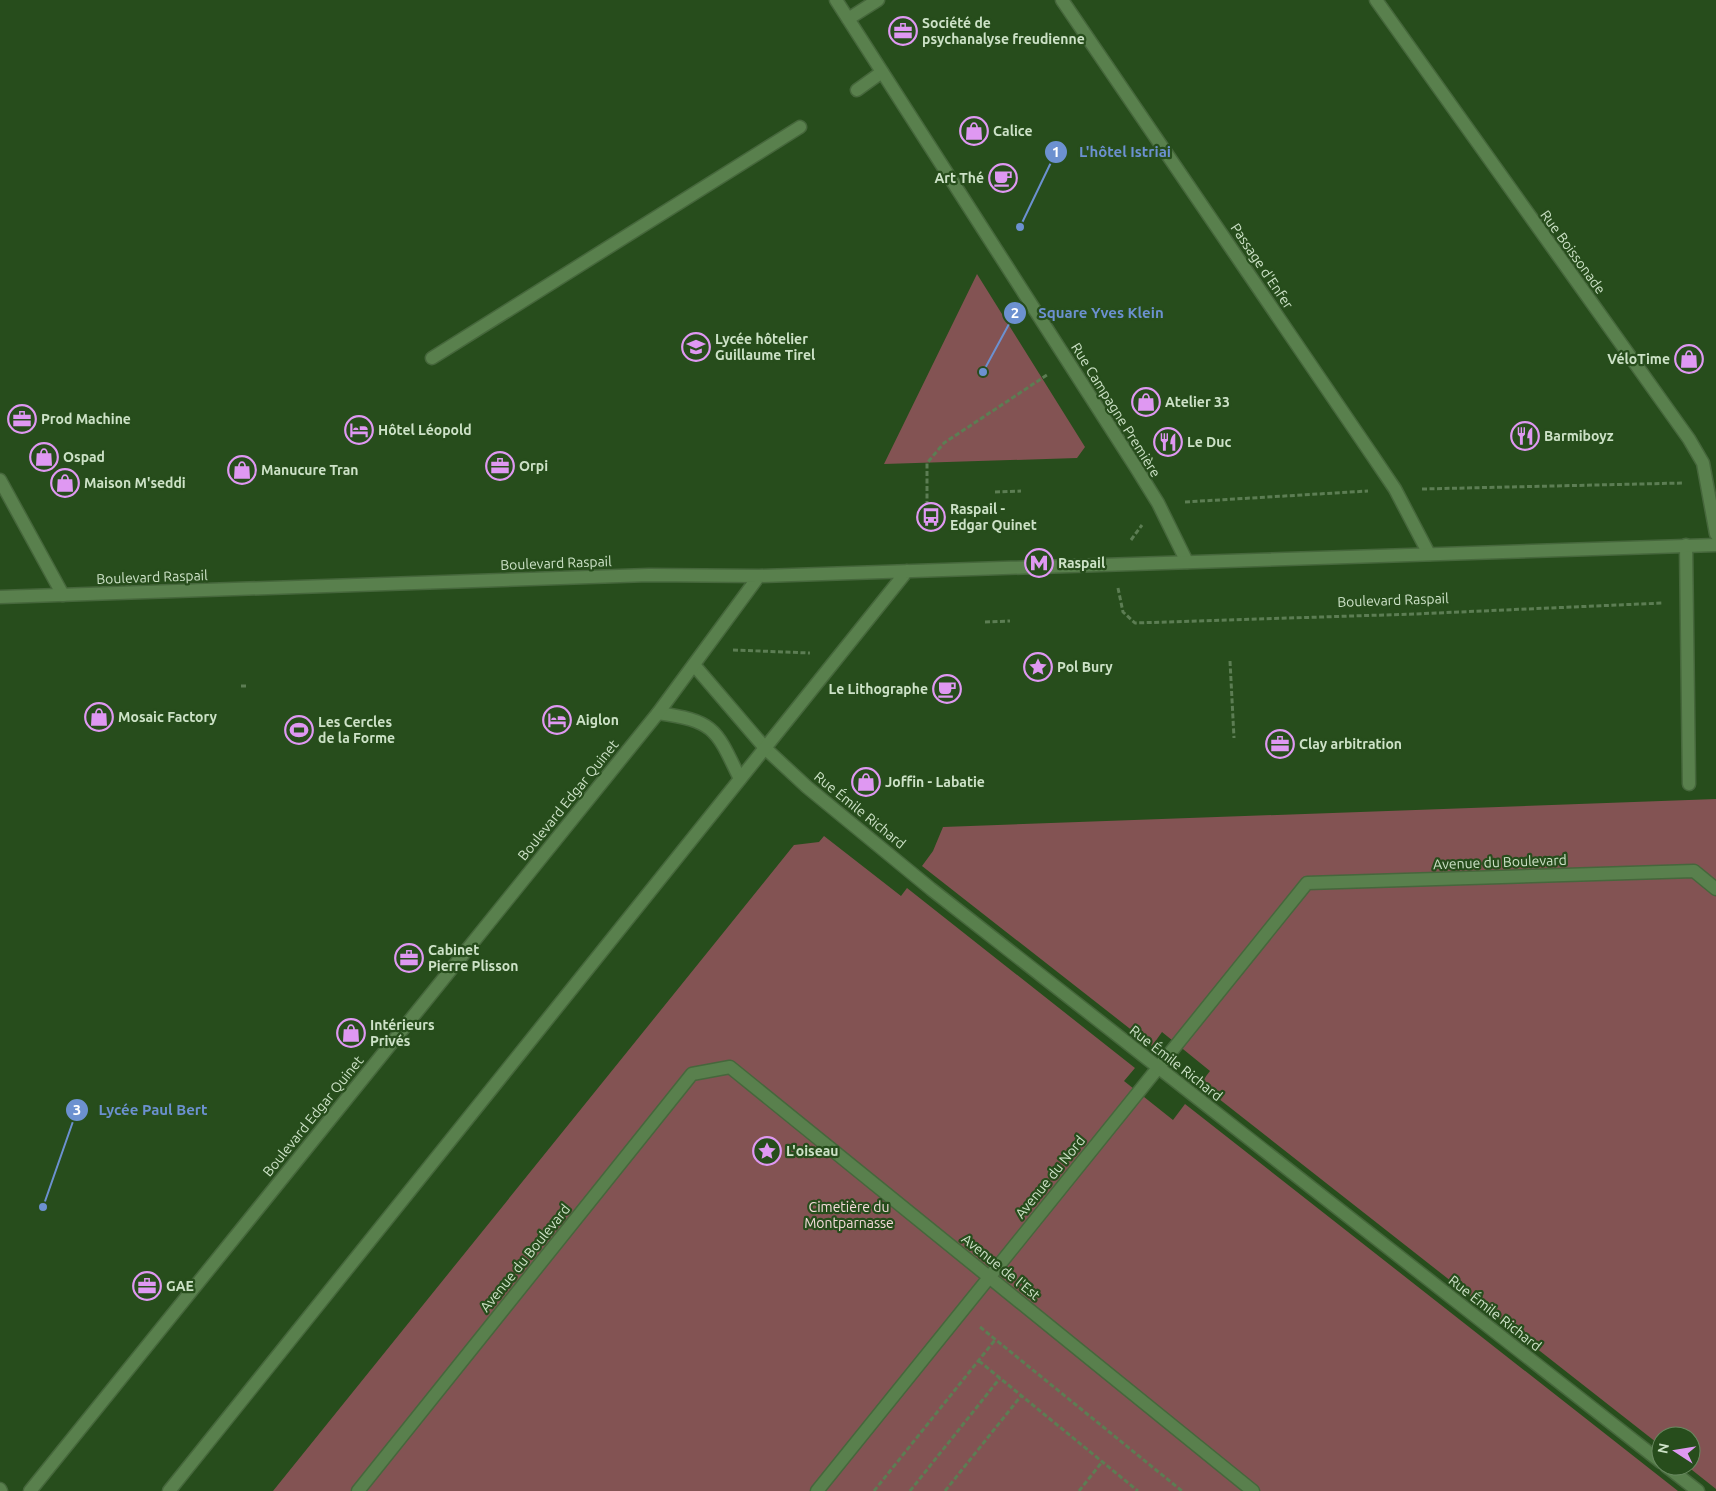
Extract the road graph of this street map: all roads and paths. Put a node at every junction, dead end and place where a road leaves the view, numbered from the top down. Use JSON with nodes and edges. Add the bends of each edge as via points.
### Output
{"nodes":[{"id":1,"x":836,"y":0,"type":"edge"},
{"id":2,"x":878,"y":0,"type":"edge"},
{"id":3,"x":1062,"y":0,"type":"edge"},
{"id":4,"x":1376,"y":0,"type":"edge"},
{"id":5,"x":848,"y":20,"type":"junction"},
{"id":6,"x":882,"y":72,"type":"junction"},
{"id":7,"x":857,"y":90,"type":"dead end"},
{"id":8,"x":800,"y":127,"type":"dead end"},
{"id":9,"x":432,"y":358,"type":"dead end"},
{"id":10,"x":1047,"y":375,"type":"dead end"},
{"id":11,"x":0,"y":480,"type":"edge"},
{"id":12,"x":1021,"y":491,"type":"dead end"},
{"id":13,"x":995,"y":492,"type":"dead end"},
{"id":14,"x":927,"y":506,"type":"dead end"},
{"id":15,"x":1716,"y":534,"type":"edge"},
{"id":16,"x":1686,"y":545,"type":"junction"},
{"id":17,"x":1716,"y":545,"type":"edge"},
{"id":18,"x":1429,"y":554,"type":"junction"},
{"id":19,"x":1186,"y":562,"type":"junction"},
{"id":20,"x":1114,"y":565,"type":"junction"},
{"id":21,"x":907,"y":571,"type":"junction"},
{"id":22,"x":759,"y":576,"type":"junction"},
{"id":23,"x":63,"y":595,"type":"junction"},
{"id":24,"x":0,"y":598,"type":"edge"},
{"id":25,"x":1687,"y":602,"type":"junction"},
{"id":26,"x":1010,"y":620,"type":"dead end"},
{"id":27,"x":985,"y":622,"type":"dead end"},
{"id":28,"x":727,"y":650,"type":"dead end"},
{"id":29,"x":813,"y":653,"type":"dead end"},
{"id":30,"x":1230,"y":661,"type":"dead end"},
{"id":31,"x":694,"y":665,"type":"junction"},
{"id":32,"x":241,"y":686,"type":"dead end"},
{"id":33,"x":248,"y":686,"type":"dead end"},
{"id":34,"x":658,"y":713,"type":"junction"},
{"id":35,"x":1234,"y":738,"type":"dead end"},
{"id":36,"x":766,"y":749,"type":"junction"},
{"id":37,"x":740,"y":779,"type":"junction"},
{"id":38,"x":1689,"y":784,"type":"dead end"},
{"id":39,"x":1307,"y":883,"type":"joint"},
{"id":40,"x":1716,"y":889,"type":"edge"},
{"id":41,"x":730,"y":1066,"type":"joint"},
{"id":42,"x":1158,"y":1068,"type":"junction"},
{"id":43,"x":990,"y":1277,"type":"junction"},
{"id":44,"x":962,"y":1311,"type":"junction"},
{"id":45,"x":995,"y":1340,"type":"junction"},
{"id":46,"x":979,"y":1361,"type":"junction"},
{"id":47,"x":1000,"y":1378,"type":"junction"},
{"id":48,"x":1021,"y":1396,"type":"junction"},
{"id":49,"x":1651,"y":1454,"type":"edge"},
{"id":50,"x":1102,"y":1462,"type":"junction"},
{"id":51,"x":1679,"y":1476,"type":"edge"},
{"id":52,"x":30,"y":1491,"type":"edge"},
{"id":53,"x":169,"y":1491,"type":"edge"},
{"id":54,"x":358,"y":1491,"type":"edge"},
{"id":55,"x":817,"y":1491,"type":"edge"},
{"id":56,"x":874,"y":1491,"type":"edge"},
{"id":57,"x":910,"y":1491,"type":"edge"},
{"id":58,"x":944,"y":1491,"type":"edge"},
{"id":59,"x":1079,"y":1491,"type":"edge"},
{"id":60,"x":1138,"y":1491,"type":"edge"},
{"id":61,"x":1182,"y":1491,"type":"edge"},
{"id":62,"x":1254,"y":1491,"type":"edge"},
{"id":63,"x":1698,"y":1491,"type":"edge"}],
"edges":[{"from":1,"to":5,"type":"street","name":"Rue Campagne Première"},
{"from":2,"to":5,"type":"street"},
{"from":3,"to":18,"type":"street","name":"Passage d'Enfer","via":[[1370,452]]},
{"from":4,"to":15,"type":"street","name":"Rue Boissonade","via":[[1689,439],[1703,463]]},
{"from":5,"to":6,"type":"street","name":"Rue Campagne Première"},
{"from":6,"to":7,"type":"street"},
{"from":6,"to":19,"type":"street","name":"Rue Campagne Première","via":[[1158,503]]},
{"from":8,"to":9,"type":"street"},
{"from":10,"to":14,"type":"path","via":[[944,443],[927,462]]},
{"from":11,"to":23,"type":"street"},
{"from":12,"to":13,"type":"path"},
{"from":16,"to":17,"type":"street","name":"Boulevard Raspail"},
{"from":16,"to":18,"type":"street","name":"Boulevard Raspail"},
{"from":16,"to":25,"type":"street"},
{"from":18,"to":19,"type":"street","name":"Boulevard Raspail"},
{"from":19,"to":20,"type":"street","name":"Boulevard Raspail"},
{"from":20,"to":21,"type":"street","name":"Boulevard Raspail"},
{"from":20,"to":25,"type":"path","name":"Boulevard Raspail","via":[[1123,612],[1135,622]]},
{"from":21,"to":22,"type":"street","name":"Boulevard Raspail"},
{"from":21,"to":36,"type":"street"},
{"from":22,"to":23,"type":"street","name":"Boulevard Raspail","via":[[649,575]]},
{"from":22,"to":31,"type":"street","name":"Boulevard Edgar Quinet"},
{"from":23,"to":24,"type":"street","name":"Boulevard Raspail"},
{"from":25,"to":38,"type":"street"},
{"from":26,"to":27,"type":"path"},
{"from":28,"to":29,"type":"path"},
{"from":30,"to":35,"type":"path"},
{"from":31,"to":34,"type":"street","name":"Boulevard Edgar Quinet"},
{"from":31,"to":36,"type":"street","name":"Rue Émile Richard"},
{"from":32,"to":33,"type":"path"},
{"from":34,"to":37,"type":"street","via":[[698,720],[713,731],[725,747]]},
{"from":34,"to":52,"type":"street","name":"Boulevard Edgar Quinet"},
{"from":36,"to":37,"type":"street"},
{"from":36,"to":42,"type":"street","name":"Rue Émile Richard","via":[[931,889]]},
{"from":37,"to":53,"type":"street"},
{"from":39,"to":40,"type":"street","name":"Avenue du Boulevard","via":[[1694,871]]},
{"from":39,"to":42,"type":"street","name":"Avenue du Nord"},
{"from":41,"to":43,"type":"street","name":"Avenue de l'Est"},
{"from":41,"to":54,"type":"street","name":"Avenue du Boulevard","via":[[692,1074]]},
{"from":42,"to":43,"type":"street","name":"Avenue du Nord"},
{"from":42,"to":49,"type":"street","name":"Rue Émile Richard"},
{"from":43,"to":44,"type":"street","name":"Avenue du Nord"},
{"from":43,"to":62,"type":"street","name":"Avenue de l'Est"},
{"from":44,"to":45,"type":"path"},
{"from":44,"to":55,"type":"street","name":"Avenue du Nord"},
{"from":45,"to":46,"type":"path"},
{"from":45,"to":61,"type":"path"},
{"from":46,"to":47,"type":"path"},
{"from":46,"to":56,"type":"path"},
{"from":47,"to":48,"type":"path"},
{"from":47,"to":57,"type":"path"},
{"from":48,"to":50,"type":"path"},
{"from":48,"to":58,"type":"path"},
{"from":50,"to":59,"type":"path"},
{"from":50,"to":60,"type":"path"},
{"from":51,"to":63,"type":"street"}]}
